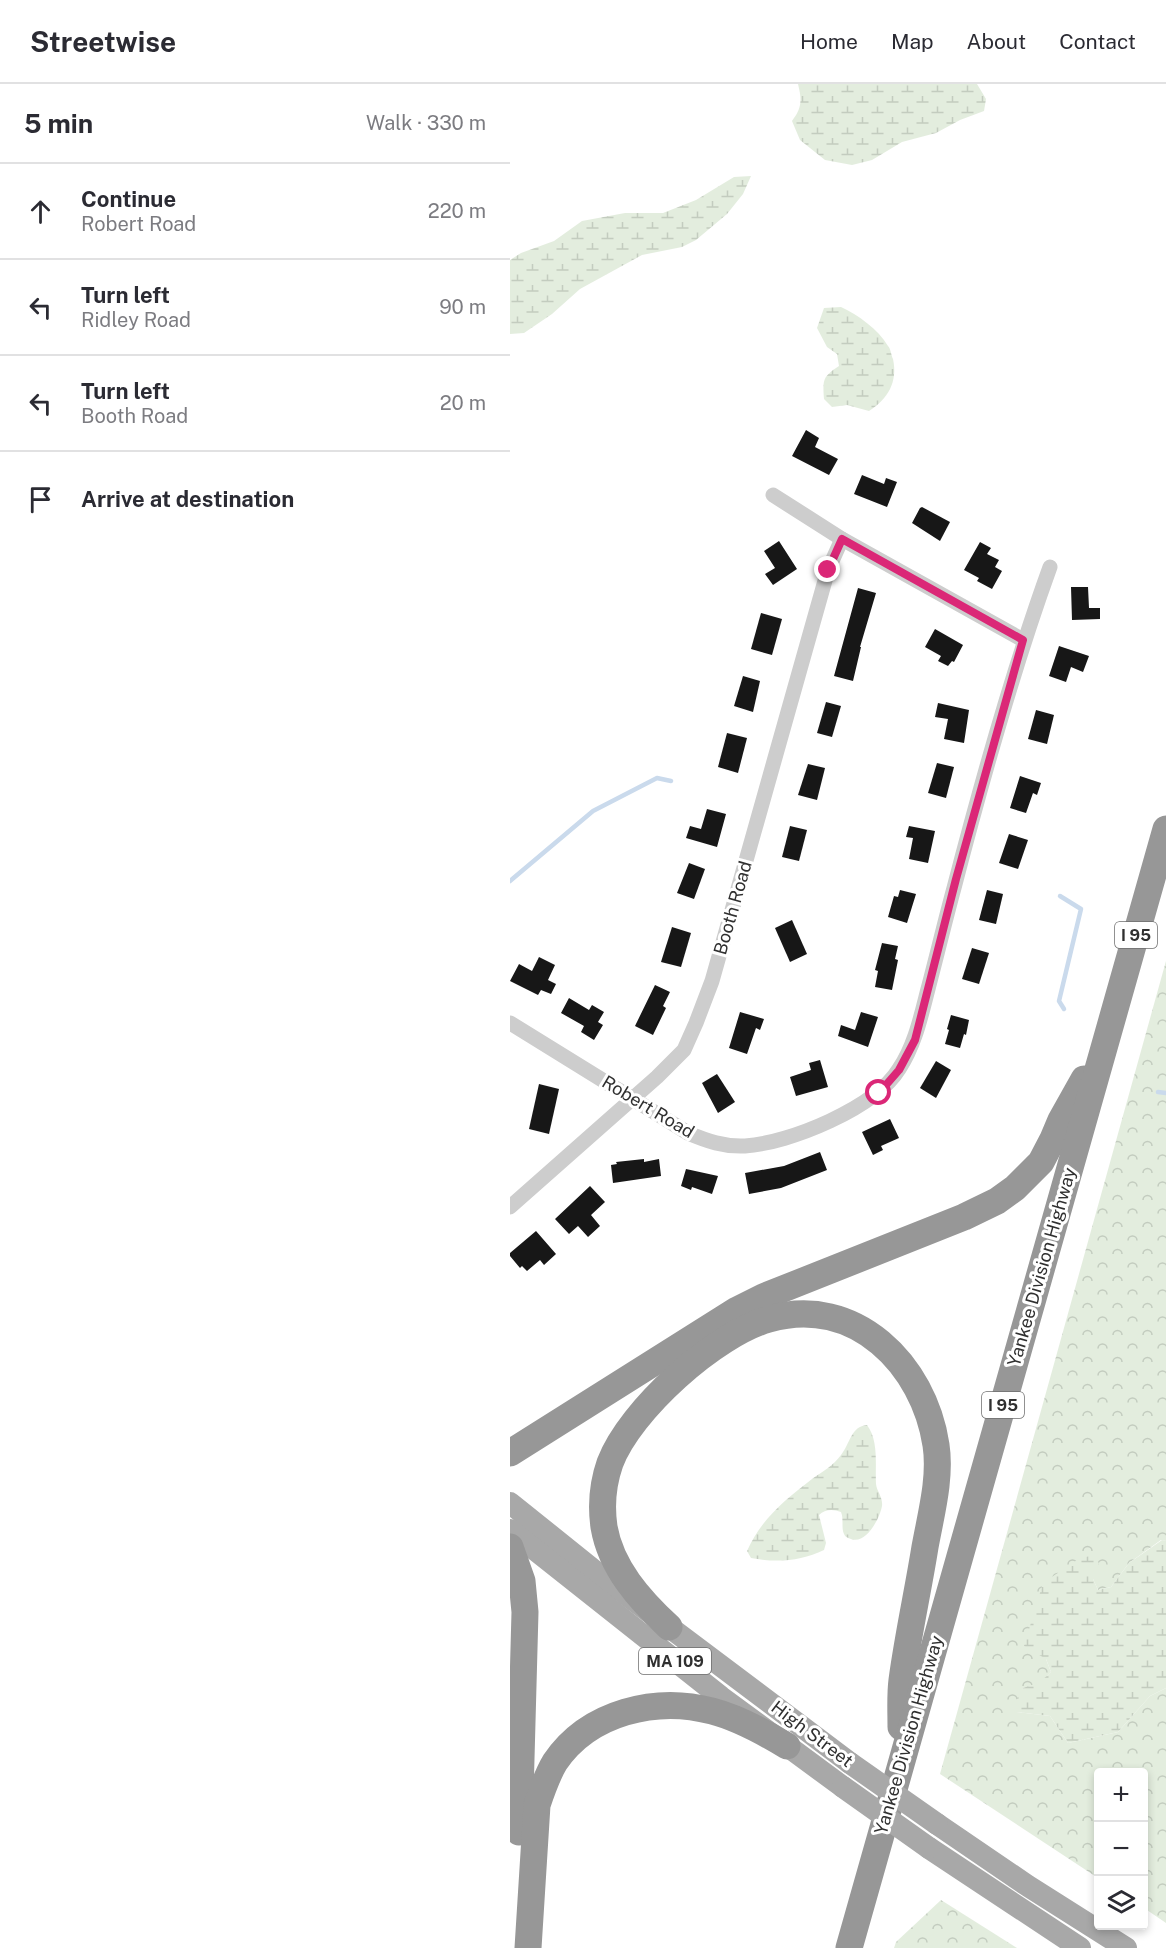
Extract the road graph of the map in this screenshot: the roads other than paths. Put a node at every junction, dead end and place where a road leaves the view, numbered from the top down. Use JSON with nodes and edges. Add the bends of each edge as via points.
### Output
{"nodes":[{"id":1,"x":773,"y":495,"type":"dead end"},
{"id":2,"x":842,"y":539,"type":"junction"},
{"id":3,"x":1050,"y":567,"type":"dead end"},
{"id":4,"x":1023,"y":640,"type":"junction"},
{"id":5,"x":1166,"y":829,"type":"edge"},
{"id":6,"x":510,"y":1023,"type":"edge"},
{"id":7,"x":1106,"y":1041,"type":"junction"},
{"id":8,"x":632,"y":1098,"type":"junction"},
{"id":9,"x":510,"y":1207,"type":"edge"},
{"id":10,"x":510,"y":1453,"type":"edge"},
{"id":11,"x":510,"y":1503,"type":"edge"},
{"id":12,"x":510,"y":1530,"type":"edge"},
{"id":13,"x":510,"y":1547,"type":"edge"},
{"id":14,"x":669,"y":1628,"type":"junction"},
{"id":15,"x":787,"y":1746,"type":"junction"},
{"id":16,"x":900,"y":1768,"type":"junction"},
{"id":17,"x":849,"y":1946,"type":"edge"},
{"id":18,"x":511,"y":1948,"type":"edge"},
{"id":19,"x":528,"y":1948,"type":"edge"},
{"id":20,"x":1080,"y":1948,"type":"edge"},
{"id":21,"x":1126,"y":1948,"type":"edge"}],
"edges":[{"from":1,"to":2,"type":"street"},
{"from":2,"to":4,"type":"street"},
{"from":2,"to":8,"type":"street","name":"Booth Road","via":[[828,570],[712,981],[684,1050]]},
{"from":3,"to":4,"type":"street","name":"Robert Road"},
{"from":4,"to":8,"type":"street","name":"Robert Road","via":[[915,1040],[899,1070],[879,1093],[845,1113],[794,1136],[746,1146],[716,1144],[688,1133]]},
{"from":5,"to":7,"type":"highway","name":"Yankee Division Highway","number":"I 95"},
{"from":6,"to":8,"type":"street","name":"Robert Road"},
{"from":7,"to":10,"type":"highway","via":[[1041,1162],[997,1201],[737,1310]]},
{"from":7,"to":16,"type":"highway","name":"Yankee Division Highway","number":"I 95"},
{"from":8,"to":9,"type":"street","name":"Booth Road"},
{"from":11,"to":14,"type":"main road","name":"High Street","number":"MA 109"},
{"from":12,"to":15,"type":"main road","name":"High Street","number":"MA 109"},
{"from":13,"to":18,"type":"highway","via":[[522,1581],[525,1612],[522,1770]]},
{"from":14,"to":16,"type":"highway","via":[[624,1577],[604,1529],[604,1488],[610,1464],[627,1431],[692,1364],[748,1326],[770,1318],[805,1314],[837,1319],[868,1333],[888,1348],[911,1376],[930,1420],[936,1452],[936,1486],[902,1682]]},
{"from":14,"to":21,"type":"main road","name":"High Street","number":"MA 109","bridge":true,"via":[[937,1824]]},
{"from":15,"to":19,"type":"highway","via":[[724,1714],[681,1706],[631,1710],[590,1728],[554,1764],[537,1805]]},
{"from":15,"to":20,"type":"main road","name":"High Street","number":"MA 109","bridge":true,"via":[[929,1848]]},
{"from":16,"to":17,"type":"highway","name":"Yankee Division Highway","number":"I 95"}]}
